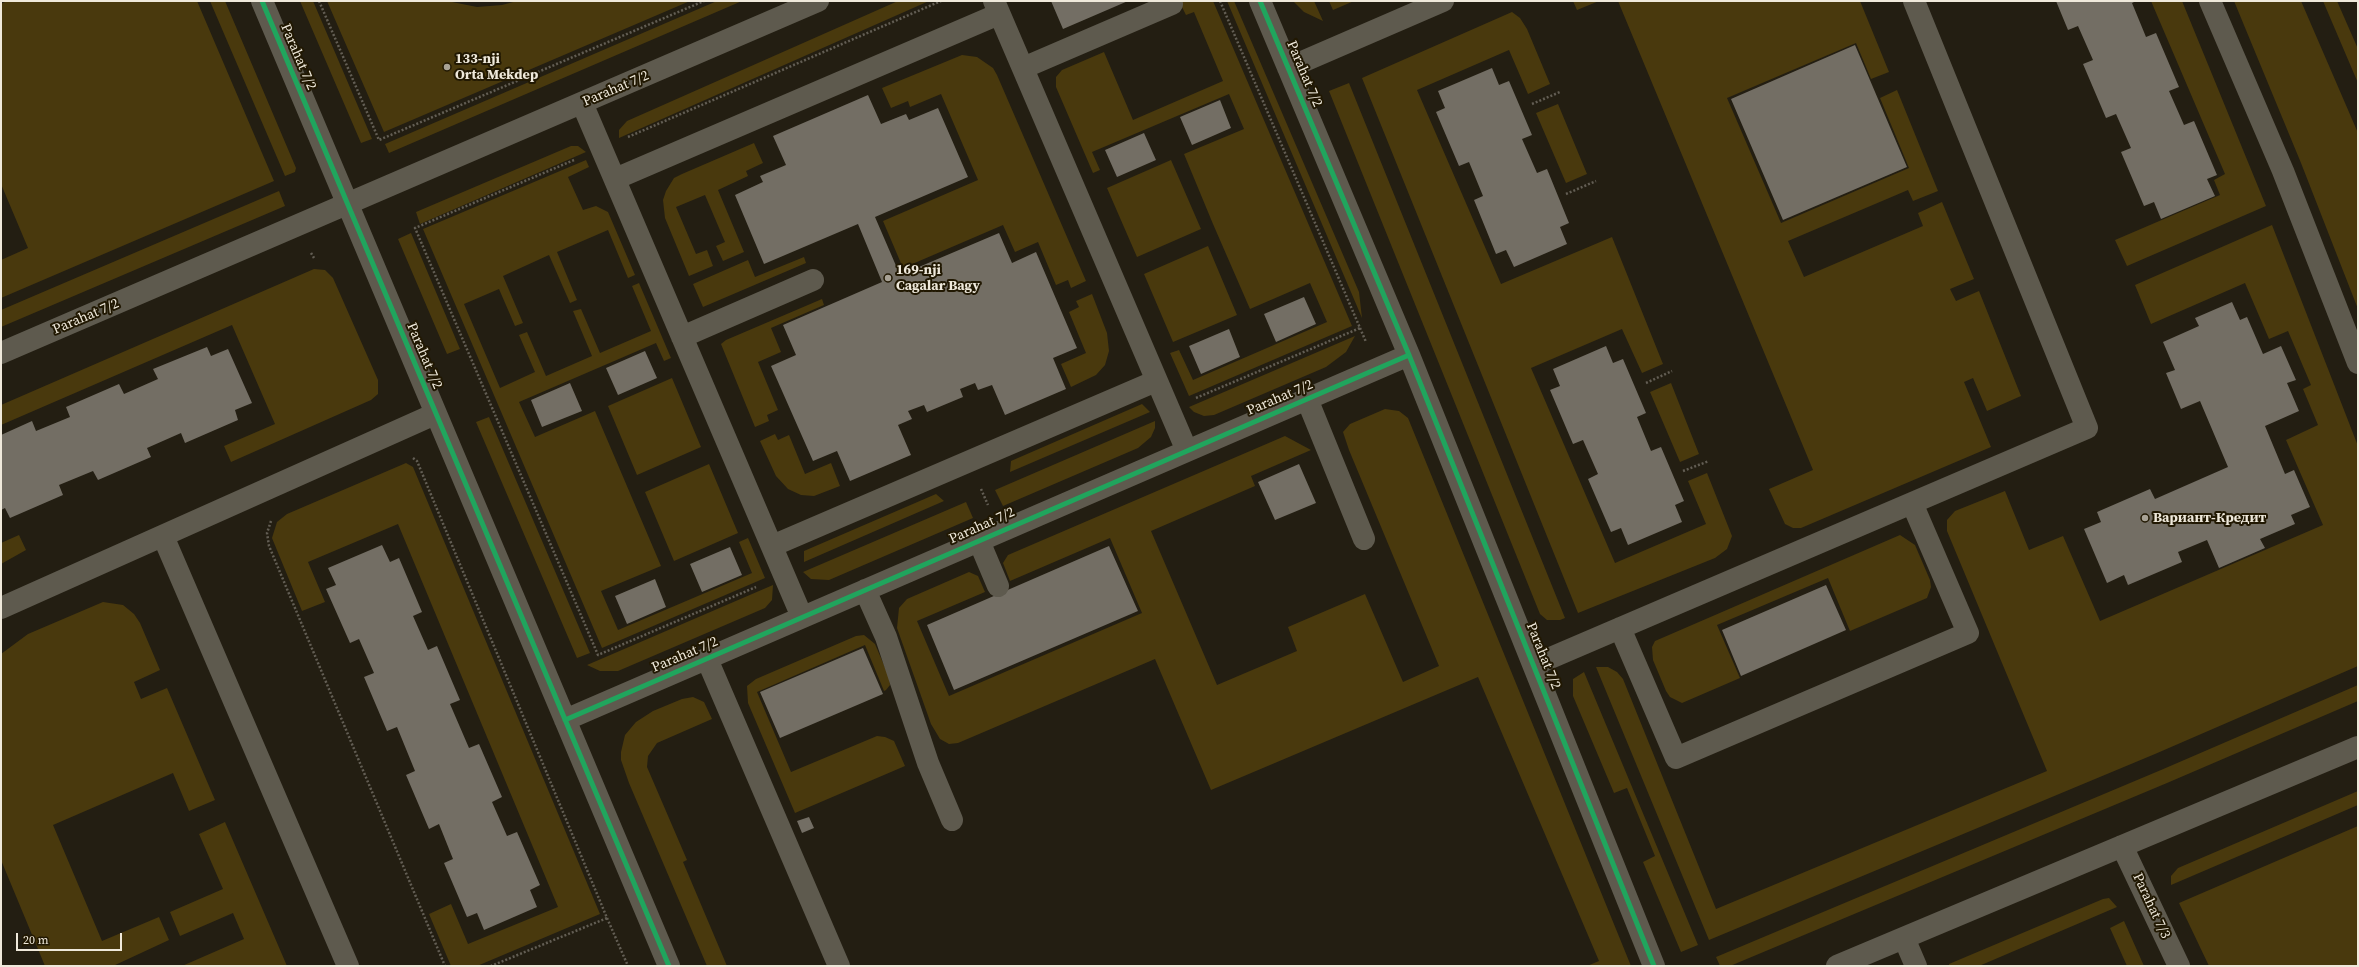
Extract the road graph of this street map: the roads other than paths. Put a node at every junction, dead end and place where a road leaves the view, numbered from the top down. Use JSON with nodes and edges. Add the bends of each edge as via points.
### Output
{"nodes":[{"id":1,"x":262,"y":1,"type":"edge"},
{"id":2,"x":818,"y":1,"type":"edge"},
{"id":3,"x":1260,"y":1,"type":"edge"},
{"id":4,"x":1443,"y":1,"type":"edge"},
{"id":5,"x":1914,"y":1,"type":"edge"},
{"id":6,"x":2210,"y":1,"type":"edge"},
{"id":7,"x":1172,"y":4,"type":"dead end"},
{"id":8,"x":996,"y":7,"type":"edge"},
{"id":9,"x":1022,"y":68,"type":"junction"},
{"id":10,"x":1288,"y":68,"type":"junction"},
{"id":11,"x":582,"y":103,"type":"junction"},
{"id":12,"x":614,"y":179,"type":"junction"},
{"id":13,"x":348,"y":205,"type":"junction"},
{"id":14,"x":813,"y":280,"type":"dead end"},
{"id":15,"x":682,"y":337,"type":"junction"},
{"id":16,"x":1,"y":353,"type":"edge"},
{"id":17,"x":1409,"y":355,"type":"junction"},
{"id":18,"x":2358,"y":363,"type":"edge"},
{"id":19,"x":1156,"y":380,"type":"junction"},
{"id":20,"x":1307,"y":399,"type":"junction"},
{"id":21,"x":436,"y":414,"type":"junction"},
{"id":22,"x":1187,"y":451,"type":"junction"},
{"id":23,"x":1912,"y":503,"type":"junction"},
{"id":24,"x":163,"y":536,"type":"junction"},
{"id":25,"x":1364,"y":539,"type":"dead end"},
{"id":26,"x":979,"y":541,"type":"junction"},
{"id":27,"x":772,"y":546,"type":"junction"},
{"id":28,"x":998,"y":586,"type":"dead end"},
{"id":29,"x":865,"y":590,"type":"junction"},
{"id":30,"x":1,"y":608,"type":"edge"},
{"id":31,"x":802,"y":617,"type":"junction"},
{"id":32,"x":1620,"y":628,"type":"junction"},
{"id":33,"x":707,"y":659,"type":"junction"},
{"id":34,"x":1534,"y":666,"type":"junction"},
{"id":35,"x":565,"y":720,"type":"junction"},
{"id":36,"x":2358,"y":746,"type":"edge"},
{"id":37,"x":952,"y":820,"type":"dead end"},
{"id":38,"x":2122,"y":846,"type":"junction"},
{"id":39,"x":1904,"y":938,"type":"junction"},
{"id":40,"x":348,"y":966,"type":"edge"},
{"id":41,"x":669,"y":966,"type":"edge"},
{"id":42,"x":839,"y":966,"type":"edge"},
{"id":43,"x":1654,"y":966,"type":"edge"},
{"id":44,"x":1837,"y":966,"type":"edge"},
{"id":45,"x":1916,"y":966,"type":"edge"},
{"id":46,"x":2179,"y":966,"type":"edge"}],
"edges":[{"from":1,"to":13,"type":"street","name":"Parahat 7/2"},
{"from":2,"to":11,"type":"street","name":"Parahat 7/2"},
{"from":3,"to":10,"type":"street","name":"Parahat 7/2"},
{"from":4,"to":10,"type":"street"},
{"from":5,"to":23,"type":"street","via":[[2087,428]]},
{"from":6,"to":18,"type":"street","via":[[2283,171]]},
{"from":7,"to":9,"type":"street"},
{"from":8,"to":9,"type":"street"},
{"from":8,"to":12,"type":"street"},
{"from":9,"to":19,"type":"street"},
{"from":10,"to":17,"type":"street","name":"Parahat 7/2"},
{"from":11,"to":12,"type":"street"},
{"from":11,"to":13,"type":"street","name":"Parahat 7/2"},
{"from":12,"to":15,"type":"street"},
{"from":13,"to":16,"type":"street","name":"Parahat 7/2"},
{"from":13,"to":21,"type":"street","name":"Parahat 7/2"},
{"from":14,"to":15,"type":"street"},
{"from":15,"to":27,"type":"street"},
{"from":17,"to":20,"type":"street","name":"Parahat 7/2"},
{"from":17,"to":34,"type":"street","name":"Parahat 7/2"},
{"from":19,"to":22,"type":"street"},
{"from":19,"to":27,"type":"street"},
{"from":20,"to":22,"type":"street","name":"Parahat 7/2"},
{"from":20,"to":25,"type":"street"},
{"from":21,"to":24,"type":"street"},
{"from":21,"to":35,"type":"street","name":"Parahat 7/2"},
{"from":22,"to":26,"type":"street","name":"Parahat 7/2"},
{"from":23,"to":32,"type":"street"},
{"from":23,"to":32,"type":"street","via":[[1968,634],[1676,758]]},
{"from":24,"to":30,"type":"street"},
{"from":24,"to":40,"type":"street"},
{"from":26,"to":28,"type":"street"},
{"from":26,"to":29,"type":"street","name":"Parahat 7/2"},
{"from":27,"to":31,"type":"street"},
{"from":29,"to":31,"type":"street","name":"Parahat 7/2"},
{"from":29,"to":37,"type":"street","via":[[886,637],[928,763]]},
{"from":31,"to":33,"type":"street","name":"Parahat 7/2"},
{"from":32,"to":34,"type":"street"},
{"from":33,"to":35,"type":"street","name":"Parahat 7/2"},
{"from":33,"to":42,"type":"street"},
{"from":34,"to":43,"type":"street","name":"Parahat 7/2"},
{"from":35,"to":41,"type":"street","name":"Parahat 7/2"},
{"from":36,"to":38,"type":"street"},
{"from":38,"to":39,"type":"street"},
{"from":38,"to":46,"type":"street","name":"Parahat 7/3"},
{"from":39,"to":44,"type":"street"},
{"from":39,"to":45,"type":"street"}]}
